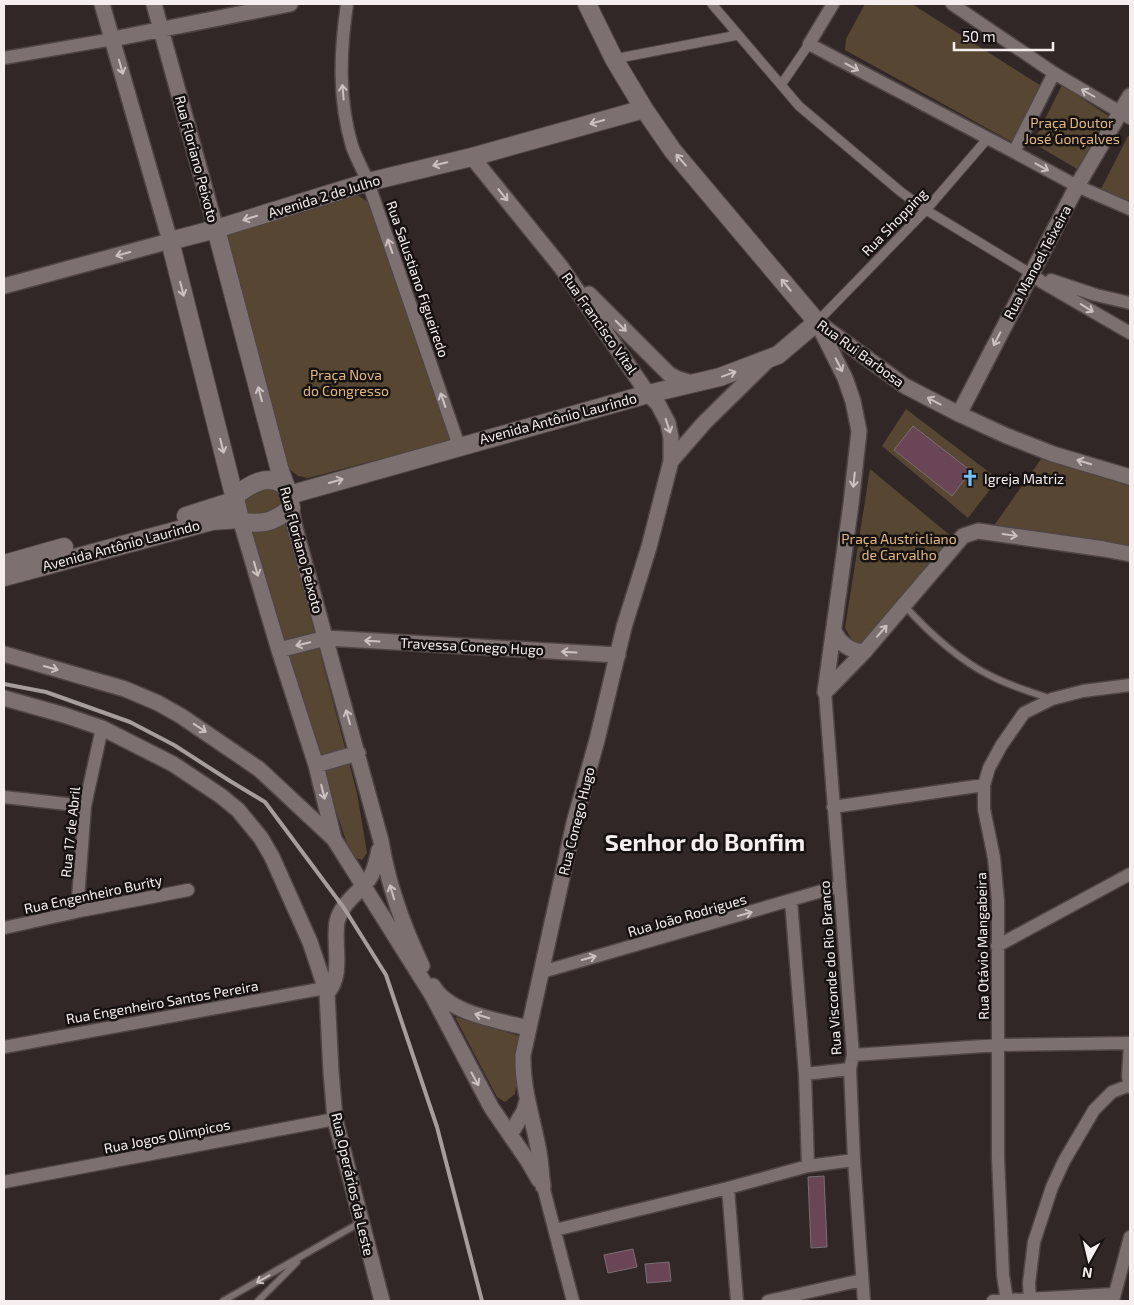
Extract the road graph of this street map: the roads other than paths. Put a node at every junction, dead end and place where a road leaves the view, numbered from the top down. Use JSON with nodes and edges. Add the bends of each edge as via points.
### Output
{"nodes":[{"id":1,"x":102,"y":4,"type":"edge"},
{"id":2,"x":154,"y":4,"type":"edge"},
{"id":3,"x":290,"y":4,"type":"edge"},
{"id":4,"x":347,"y":4,"type":"edge"},
{"id":5,"x":587,"y":4,"type":"edge"},
{"id":6,"x":712,"y":4,"type":"edge"},
{"id":7,"x":833,"y":4,"type":"edge"},
{"id":8,"x":952,"y":4,"type":"edge"},
{"id":9,"x":162,"y":30,"type":"junction"},
{"id":10,"x":738,"y":35,"type":"junction"},
{"id":11,"x":114,"y":39,"type":"junction"},
{"id":12,"x":809,"y":44,"type":"junction"},
{"id":13,"x":4,"y":58,"type":"edge"},
{"id":14,"x":614,"y":59,"type":"junction"},
{"id":15,"x":1054,"y":73,"type":"junction"},
{"id":16,"x":781,"y":85,"type":"junction"},
{"id":17,"x":1130,"y":96,"type":"edge"},
{"id":18,"x":644,"y":109,"type":"junction"},
{"id":19,"x":1125,"y":115,"type":"edge"},
{"id":20,"x":988,"y":138,"type":"junction"},
{"id":21,"x":1014,"y":152,"type":"junction"},
{"id":22,"x":472,"y":157,"type":"junction"},
{"id":23,"x":368,"y":182,"type":"junction"},
{"id":24,"x":1077,"y":186,"type":"junction"},
{"id":25,"x":1130,"y":209,"type":"edge"},
{"id":26,"x":926,"y":210,"type":"junction"},
{"id":27,"x":216,"y":229,"type":"junction"},
{"id":28,"x":170,"y":242,"type":"junction"},
{"id":29,"x":561,"y":267,"type":"junction"},
{"id":30,"x":1030,"y":273,"type":"junction"},
{"id":31,"x":4,"y":286,"type":"edge"},
{"id":32,"x":1130,"y":303,"type":"edge"},
{"id":33,"x":817,"y":322,"type":"junction"},
{"id":34,"x":1130,"y":333,"type":"edge"},
{"id":35,"x":769,"y":358,"type":"junction"},
{"id":36,"x":695,"y":384,"type":"junction"},
{"id":37,"x":648,"y":394,"type":"junction"},
{"id":38,"x":958,"y":414,"type":"junction"},
{"id":39,"x":459,"y":446,"type":"junction"},
{"id":40,"x":671,"y":460,"type":"junction"},
{"id":41,"x":1130,"y":477,"type":"edge"},
{"id":42,"x":288,"y":496,"type":"junction"},
{"id":43,"x":235,"y":498,"type":"junction"},
{"id":44,"x":241,"y":521,"type":"junction"},
{"id":45,"x":1130,"y":554,"type":"edge"},
{"id":46,"x":4,"y":564,"type":"edge"},
{"id":47,"x":4,"y":577,"type":"edge"},
{"id":48,"x":904,"y":605,"type":"junction"},
{"id":49,"x":834,"y":632,"type":"junction"},
{"id":50,"x":326,"y":638,"type":"junction"},
{"id":51,"x":279,"y":650,"type":"junction"},
{"id":52,"x":864,"y":652,"type":"junction"},
{"id":53,"x":4,"y":654,"type":"edge"},
{"id":54,"x":618,"y":655,"type":"junction"},
{"id":55,"x":1130,"y":685,"type":"edge"},
{"id":56,"x":826,"y":692,"type":"junction"},
{"id":57,"x":4,"y":698,"type":"edge"},
{"id":58,"x":1052,"y":699,"type":"junction"},
{"id":59,"x":102,"y":728,"type":"junction"},
{"id":60,"x":358,"y":752,"type":"junction"},
{"id":61,"x":316,"y":765,"type":"junction"},
{"id":62,"x":984,"y":785,"type":"junction"},
{"id":63,"x":4,"y":797,"type":"edge"},
{"id":64,"x":85,"y":806,"type":"junction"},
{"id":65,"x":834,"y":807,"type":"junction"},
{"id":66,"x":334,"y":839,"type":"junction"},
{"id":67,"x":381,"y":841,"type":"junction"},
{"id":68,"x":1130,"y":874,"type":"edge"},
{"id":69,"x":364,"y":885,"type":"junction"},
{"id":70,"x":840,"y":886,"type":"junction"},
{"id":71,"x":188,"y":890,"type":"dead end"},
{"id":72,"x":791,"y":901,"type":"junction"},
{"id":73,"x":85,"y":910,"type":"junction"},
{"id":74,"x":4,"y":928,"type":"edge"},
{"id":75,"x":997,"y":946,"type":"junction"},
{"id":76,"x":542,"y":972,"type":"junction"},
{"id":77,"x":326,"y":990,"type":"junction"},
{"id":78,"x":528,"y":1031,"type":"junction"},
{"id":79,"x":1130,"y":1044,"type":"edge"},
{"id":80,"x":998,"y":1046,"type":"junction"},
{"id":81,"x":4,"y":1047,"type":"edge"},
{"id":82,"x":853,"y":1056,"type":"junction"},
{"id":83,"x":850,"y":1069,"type":"junction"},
{"id":84,"x":805,"y":1074,"type":"junction"},
{"id":85,"x":1130,"y":1086,"type":"edge"},
{"id":86,"x":527,"y":1101,"type":"junction"},
{"id":87,"x":335,"y":1119,"type":"junction"},
{"id":88,"x":510,"y":1135,"type":"junction"},
{"id":89,"x":854,"y":1160,"type":"junction"},
{"id":90,"x":808,"y":1166,"type":"junction"},
{"id":91,"x":4,"y":1182,"type":"edge"},
{"id":92,"x":543,"y":1186,"type":"junction"},
{"id":93,"x":728,"y":1188,"type":"junction"},
{"id":94,"x":361,"y":1222,"type":"junction"},
{"id":95,"x":555,"y":1230,"type":"junction"},
{"id":96,"x":1130,"y":1237,"type":"edge"},
{"id":97,"x":303,"y":1256,"type":"junction"},
{"id":98,"x":862,"y":1280,"type":"junction"},
{"id":99,"x":810,"y":1296,"type":"edge"},
{"id":100,"x":1114,"y":1298,"type":"edge"},
{"id":101,"x":1030,"y":1300,"type":"edge"},
{"id":102,"x":223,"y":1301,"type":"edge"},
{"id":103,"x":258,"y":1301,"type":"edge"},
{"id":104,"x":382,"y":1301,"type":"edge"},
{"id":105,"x":572,"y":1301,"type":"edge"},
{"id":106,"x":737,"y":1301,"type":"edge"},
{"id":107,"x":768,"y":1301,"type":"edge"},
{"id":108,"x":864,"y":1301,"type":"edge"},
{"id":109,"x":993,"y":1301,"type":"edge"},
{"id":110,"x":1007,"y":1301,"type":"edge"}],
"edges":[{"from":1,"to":11,"type":"street"},
{"from":2,"to":9,"type":"street","name":"Rua Floriano Peixoto"},
{"from":3,"to":9,"type":"street"},
{"from":23,"to":4,"type":"street","name":"Rua Salustiano Figueiredo","one_way":true,"via":[[353,147],[343,96],[342,41]]},
{"from":5,"to":14,"type":"main road","name":"Rua Rui Barbosa"},
{"from":6,"to":10,"type":"street"},
{"from":7,"to":12,"type":"street"},
{"from":8,"to":15,"type":"street"},
{"from":9,"to":11,"type":"street"},
{"from":9,"to":27,"type":"street","name":"Rua Floriano Peixoto"},
{"from":10,"to":14,"type":"street"},
{"from":10,"to":16,"type":"street"},
{"from":11,"to":13,"type":"street"},
{"from":11,"to":28,"type":"street","one_way":true},
{"from":12,"to":16,"type":"street"},
{"from":12,"to":20,"type":"street","one_way":true},
{"from":14,"to":18,"type":"main road","name":"Rua Rui Barbosa"},
{"from":19,"to":15,"type":"street","one_way":true},
{"from":15,"to":21,"type":"street"},
{"from":16,"to":26,"type":"street","via":[[799,106],[900,192]]},
{"from":17,"to":19,"type":"street","name":"Rua Manoel Teixeira"},
{"from":18,"to":22,"type":"main road","name":"Avenida 2 de Julho","one_way":true},
{"from":33,"to":18,"type":"main road","name":"Rua Rui Barbosa","one_way":true,"via":[[673,150]]},
{"from":19,"to":24,"type":"street","name":"Rua Manoel Teixeira"},
{"from":20,"to":21,"type":"street"},
{"from":20,"to":26,"type":"street","name":"Rua Shopping"},
{"from":21,"to":24,"type":"street","one_way":true},
{"from":22,"to":23,"type":"main road","name":"Avenida 2 de Julho","one_way":true},
{"from":22,"to":29,"type":"street","name":"Rua Francisco Vital","one_way":true},
{"from":23,"to":27,"type":"main road","name":"Avenida 2 de Julho","one_way":true},
{"from":39,"to":23,"type":"street","name":"Rua Salustiano Figueiredo","one_way":true},
{"from":24,"to":25,"type":"street"},
{"from":24,"to":30,"type":"street","name":"Rua Manoel Teixeira"},
{"from":26,"to":30,"type":"street"},
{"from":26,"to":33,"type":"street","name":"Rua Shopping"},
{"from":27,"to":28,"type":"main road","name":"Avenida 2 de Julho"},
{"from":42,"to":27,"type":"main road","name":"Rua Floriano Peixoto","one_way":true},
{"from":28,"to":31,"type":"street","name":"Avenida 2 de Julho","one_way":true},
{"from":28,"to":43,"type":"main road","one_way":true},
{"from":29,"to":36,"type":"street","name":"Rua Francisco Vital","one_way":true,"via":[[670,374]]},
{"from":29,"to":37,"type":"street","name":"Rua Francisco Vital"},
{"from":30,"to":32,"type":"street"},
{"from":30,"to":34,"type":"street","one_way":true},
{"from":30,"to":38,"type":"street","name":"Rua Manoel Teixeira","one_way":true},
{"from":33,"to":35,"type":"main road","name":"Avenida Antônio Laurindo","via":[[778,355]]},
{"from":38,"to":33,"type":"street","name":"Rua Rui Barbosa","one_way":true,"via":[[905,386]]},
{"from":33,"to":49,"type":"street","one_way":true,"via":[[845,378],[859,431]]},
{"from":36,"to":35,"type":"main road","name":"Avenida Antônio Laurindo","one_way":true},
{"from":35,"to":40,"type":"street"},
{"from":36,"to":37,"type":"main road","name":"Avenida Antônio Laurindo"},
{"from":37,"to":39,"type":"main road","name":"Avenida Antônio Laurindo"},
{"from":37,"to":40,"type":"street","name":"Rua Francisco Vital","one_way":true,"via":[[658,404],[668,423]]},
{"from":41,"to":38,"type":"street","name":"Rua Rui Barbosa","one_way":true,"via":[[1053,454]]},
{"from":42,"to":39,"type":"main road","name":"Avenida Antônio Laurindo","one_way":true},
{"from":40,"to":54,"type":"street","name":"Rua Conego Hugo"},
{"from":42,"to":43,"type":"main road","via":[[280,481],[261,480]]},
{"from":42,"to":44,"type":"main road","via":[[275,520],[258,524]]},
{"from":42,"to":50,"type":"street","name":"Rua Floriano Peixoto"},
{"from":43,"to":44,"type":"main road"},
{"from":43,"to":46,"type":"main road","name":"Avenida Antônio Laurindo","via":[[206,511]]},
{"from":44,"to":47,"type":"main road","name":"Avenida Antônio Laurindo","via":[[212,521]]},
{"from":44,"to":51,"type":"street","one_way":true},
{"from":48,"to":45,"type":"street","one_way":true,"via":[[963,536],[972,532]]},
{"from":52,"to":48,"type":"street","one_way":true},
{"from":48,"to":58,"type":"lane","via":[[919,622],[971,664],[993,677]]},
{"from":49,"to":52,"type":"street","via":[[844,645]]},
{"from":49,"to":56,"type":"street"},
{"from":50,"to":51,"type":"street","name":"Travessa Conego Hugo","one_way":true},
{"from":54,"to":50,"type":"street","name":"Travessa Conego Hugo","one_way":true},
{"from":60,"to":50,"type":"street","name":"Rua Floriano Peixoto","one_way":true},
{"from":51,"to":61,"type":"street"},
{"from":52,"to":56,"type":"street"},
{"from":53,"to":66,"type":"street","one_way":true,"via":[[125,689],[173,712],[259,769]]},
{"from":54,"to":76,"type":"street","name":"Rua Conego Hugo","via":[[574,823]]},
{"from":55,"to":58,"type":"street","name":"Rua Otávio Mangabeira"},
{"from":56,"to":65,"type":"street","name":"Rua Visconde do Rio Branco"},
{"from":57,"to":59,"type":"street","name":"Rua Operários da Leste"},
{"from":58,"to":62,"type":"street","name":"Rua Otávio Mangabeira","via":[[1024,713],[1001,746]]},
{"from":59,"to":64,"type":"street","name":"Rua 17 de Abril"},
{"from":59,"to":77,"type":"street","name":"Rua Operários da Leste","via":[[173,764],[238,810],[272,857],[310,942]]},
{"from":60,"to":61,"type":"street"},
{"from":60,"to":67,"type":"street","name":"Rua Floriano Peixoto"},
{"from":61,"to":66,"type":"street","one_way":true},
{"from":62,"to":65,"type":"street"},
{"from":62,"to":75,"type":"street","name":"Rua Otávio Mangabeira","via":[[984,809],[994,858],[998,901]]},
{"from":63,"to":64,"type":"street"},
{"from":64,"to":73,"type":"street","name":"Rua 17 de Abril","via":[[78,899]]},
{"from":65,"to":70,"type":"street","name":"Rua Visconde do Rio Branco"},
{"from":66,"to":69,"type":"street"},
{"from":67,"to":69,"type":"street","via":[[372,874]]},
{"from":78,"to":67,"type":"street","name":"Rua Floriano Peixoto","one_way":true,"via":[[452,1005],[437,994],[400,915]]},
{"from":68,"to":75,"type":"street"},
{"from":69,"to":77,"type":"street","via":[[351,897],[338,920],[336,975],[332,988]]},
{"from":69,"to":88,"type":"street","one_way":true,"via":[[432,995],[491,1107]]},
{"from":70,"to":72,"type":"street","name":"Rua João Rodrigues"},
{"from":70,"to":82,"type":"street","name":"Rua Visconde do Rio Branco"},
{"from":71,"to":73,"type":"street","name":"Rua Engenheiro Burity"},
{"from":76,"to":72,"type":"street","name":"Rua João Rodrigues","one_way":true},
{"from":72,"to":84,"type":"street"},
{"from":73,"to":74,"type":"street","name":"Rua Engenheiro Burity"},
{"from":75,"to":80,"type":"street","name":"Rua Otávio Mangabeira"},
{"from":76,"to":78,"type":"street","name":"Rua Conego Hugo"},
{"from":77,"to":81,"type":"street","name":"Rua Engenheiro Santos Pereira"},
{"from":77,"to":87,"type":"street","name":"Rua Operários da Leste"},
{"from":78,"to":86,"type":"street","name":"Rua Conego Hugo","via":[[522,1072]]},
{"from":79,"to":80,"type":"street"},
{"from":79,"to":85,"type":"street"},
{"from":80,"to":82,"type":"street"},
{"from":80,"to":110,"type":"street","name":"Rua Otávio Mangabeira","via":[[998,1157]]},
{"from":82,"to":83,"type":"street","name":"Rua Visconde do Rio Branco"},
{"from":83,"to":84,"type":"street"},
{"from":83,"to":89,"type":"street","name":"Rua Visconde do Rio Branco"},
{"from":84,"to":90,"type":"street"},
{"from":85,"to":101,"type":"street","via":[[1112,1092],[1094,1110],[1064,1161],[1034,1242]]},
{"from":86,"to":88,"type":"street"},
{"from":86,"to":92,"type":"street","name":"Rua Conego Hugo"},
{"from":87,"to":91,"type":"street","name":"Rua Jogos Olimpicos"},
{"from":87,"to":94,"type":"street","name":"Rua Operários da Leste"},
{"from":88,"to":92,"type":"street"},
{"from":89,"to":90,"type":"street"},
{"from":89,"to":98,"type":"street","name":"Rua Visconde do Rio Branco"},
{"from":90,"to":93,"type":"street"},
{"from":92,"to":95,"type":"street"},
{"from":93,"to":95,"type":"street"},
{"from":93,"to":106,"type":"street"},
{"from":94,"to":97,"type":"lane"},
{"from":94,"to":104,"type":"street","name":"Rua Operários da Leste"},
{"from":95,"to":105,"type":"street"},
{"from":96,"to":100,"type":"street"},
{"from":97,"to":102,"type":"lane","one_way":true},
{"from":97,"to":103,"type":"lane"},
{"from":98,"to":99,"type":"street"},
{"from":98,"to":108,"type":"street","name":"Rua Visconde do Rio Branco"},
{"from":99,"to":107,"type":"street"},
{"from":100,"to":101,"type":"street"},
{"from":101,"to":110,"type":"street"},
{"from":109,"to":110,"type":"street"}]}
